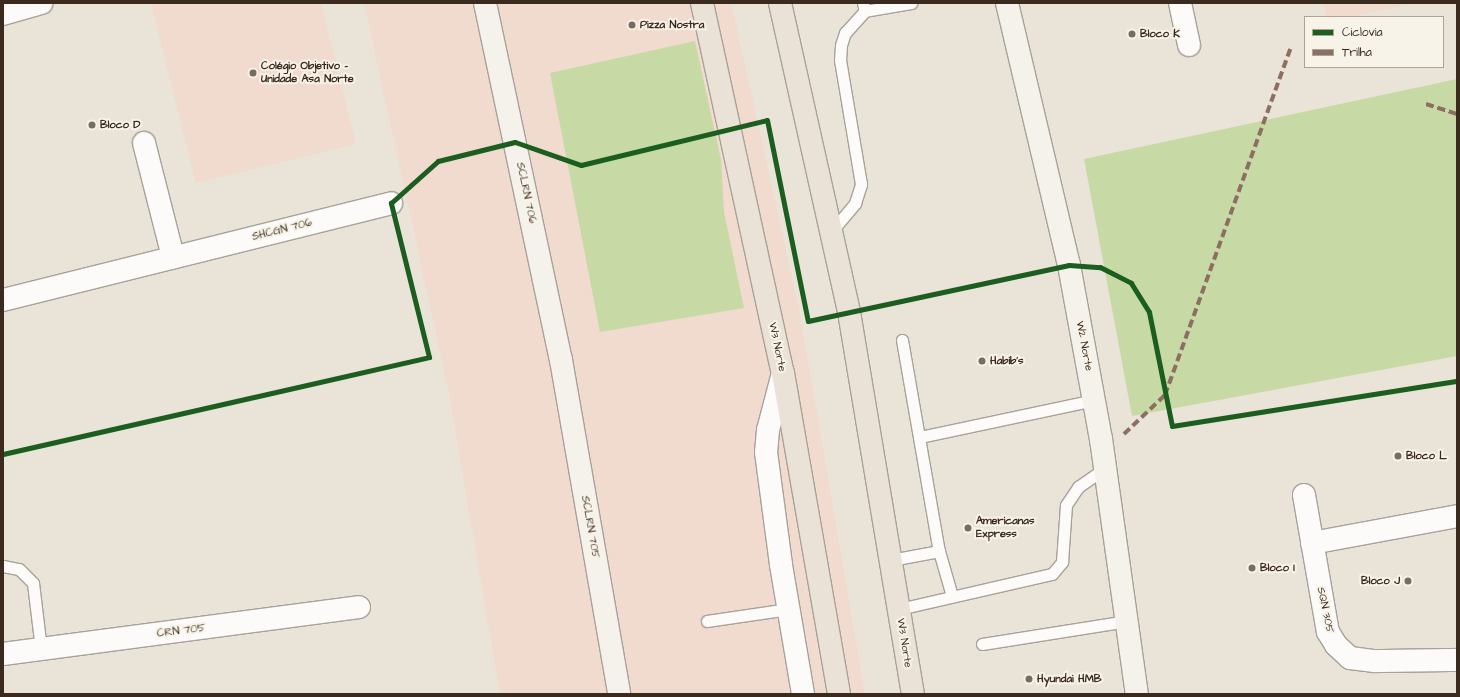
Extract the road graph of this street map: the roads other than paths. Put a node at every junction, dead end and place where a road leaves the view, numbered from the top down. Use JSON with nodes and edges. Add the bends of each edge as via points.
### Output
{"nodes":[{"id":1,"x":41,"y":3,"type":"edge"},
{"id":2,"x":485,"y":3,"type":"edge"},
{"id":3,"x":693,"y":3,"type":"edge"},
{"id":4,"x":780,"y":3,"type":"edge"},
{"id":5,"x":911,"y":3,"type":"edge"},
{"id":6,"x":1007,"y":3,"type":"edge"},
{"id":7,"x":1180,"y":3,"type":"edge"},
{"id":8,"x":864,"y":7,"type":"edge"},
{"id":9,"x":704,"y":13,"type":"edge"},
{"id":10,"x":3,"y":14,"type":"edge"},
{"id":11,"x":1189,"y":45,"type":"dead end"},
{"id":12,"x":144,"y":143,"type":"dead end"},
{"id":13,"x":391,"y":203,"type":"dead end"},
{"id":14,"x":831,"y":232,"type":"junction"},
{"id":15,"x":173,"y":257,"type":"junction"},
{"id":16,"x":3,"y":300,"type":"edge"},
{"id":17,"x":902,"y":340,"type":"dead end"},
{"id":18,"x":561,"y":360,"type":"joint"},
{"id":19,"x":783,"y":373,"type":"junction"},
{"id":20,"x":1094,"y":400,"type":"junction"},
{"id":21,"x":920,"y":437,"type":"junction"},
{"id":22,"x":1104,"y":469,"type":"junction"},
{"id":23,"x":1304,"y":495,"type":"dead end"},
{"id":24,"x":1457,"y":516,"type":"edge"},
{"id":25,"x":1312,"y":543,"type":"junction"},
{"id":26,"x":939,"y":551,"type":"junction"},
{"id":27,"x":891,"y":560,"type":"junction"},
{"id":28,"x":3,"y":566,"type":"edge"},
{"id":29,"x":952,"y":596,"type":"junction"},
{"id":30,"x":359,"y":607,"type":"dead end"},
{"id":31,"x":788,"y":609,"type":"junction"},
{"id":32,"x":899,"y":609,"type":"junction"},
{"id":33,"x":707,"y":621,"type":"dead end"},
{"id":34,"x":1127,"y":622,"type":"junction"},
{"id":35,"x":982,"y":644,"type":"dead end"},
{"id":36,"x":41,"y":649,"type":"junction"},
{"id":37,"x":3,"y":654,"type":"edge"},
{"id":38,"x":1457,"y":660,"type":"edge"},
{"id":39,"x":619,"y":694,"type":"edge"},
{"id":40,"x":803,"y":694,"type":"edge"},
{"id":41,"x":839,"y":694,"type":"edge"},
{"id":42,"x":913,"y":694,"type":"edge"},
{"id":43,"x":1138,"y":694,"type":"edge"}],
"edges":[{"from":1,"to":10,"type":"street"},
{"from":2,"to":18,"type":"street","name":"SCLRN 706"},
{"from":3,"to":9,"type":"lane"},
{"from":4,"to":14,"type":"main road","name":"W3 Norte"},
{"from":5,"to":8,"type":"lane"},
{"from":6,"to":20,"type":"street","name":"W2 Norte","via":[[1069,265]]},
{"from":7,"to":11,"type":"street"},
{"from":8,"to":14,"type":"lane","via":[[845,33],[840,60],[861,184],[855,203]]},
{"from":9,"to":19,"type":"main road","name":"W3 Norte"},
{"from":12,"to":15,"type":"street"},
{"from":13,"to":15,"type":"street","name":"SHCGN 706"},
{"from":14,"to":27,"type":"main road","name":"W3 Norte","via":[[849,312],[874,474]]},
{"from":15,"to":16,"type":"street","name":"SHCGN 706"},
{"from":17,"to":21,"type":"lane"},
{"from":18,"to":39,"type":"street","name":"SCLRN 705"},
{"from":19,"to":31,"type":"street","via":[[768,430],[766,452]]},
{"from":19,"to":41,"type":"main road","name":"W3 Norte"},
{"from":20,"to":21,"type":"lane"},
{"from":20,"to":22,"type":"street","name":"W2 Norte"},
{"from":21,"to":26,"type":"lane"},
{"from":22,"to":29,"type":"lane","via":[[1078,487],[1066,505],[1063,554],[1058,568],[1041,577]]},
{"from":22,"to":34,"type":"street","name":"W2 Norte"},
{"from":23,"to":25,"type":"street","name":"SQN 305"},
{"from":24,"to":25,"type":"street"},
{"from":25,"to":38,"type":"street","name":"SQN 305","via":[[1328,632],[1336,645],[1350,658],[1375,661]]},
{"from":26,"to":27,"type":"lane"},
{"from":26,"to":29,"type":"lane"},
{"from":27,"to":32,"type":"main road","name":"W3 Norte"},
{"from":28,"to":36,"type":"lane","via":[[19,569],[33,583]]},
{"from":29,"to":32,"type":"lane"},
{"from":30,"to":36,"type":"street","name":"CRN 705"},
{"from":31,"to":33,"type":"lane"},
{"from":31,"to":40,"type":"street"},
{"from":32,"to":42,"type":"main road","name":"W3 Norte"},
{"from":34,"to":35,"type":"lane"},
{"from":34,"to":43,"type":"street","name":"W2 Norte"},
{"from":36,"to":37,"type":"street","name":"CRN 705"}]}
